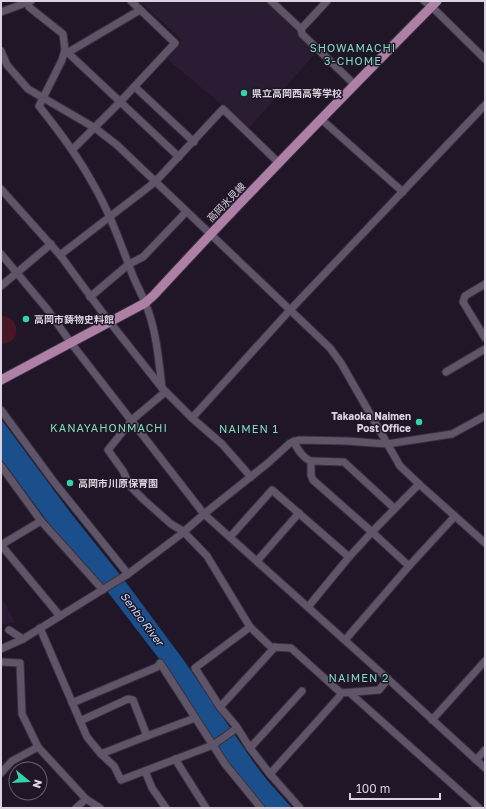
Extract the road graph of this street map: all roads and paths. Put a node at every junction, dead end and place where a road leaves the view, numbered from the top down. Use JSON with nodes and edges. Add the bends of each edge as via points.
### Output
{"nodes":[{"id":1,"x":29,"y":1,"type":"edge"},
{"id":2,"x":131,"y":1,"type":"edge"},
{"id":3,"x":271,"y":1,"type":"edge"},
{"id":4,"x":327,"y":1,"type":"edge"},
{"id":5,"x":424,"y":1,"type":"edge"},
{"id":6,"x":435,"y":4,"type":"edge"},
{"id":7,"x":140,"y":10,"type":"junction"},
{"id":8,"x":1,"y":12,"type":"edge"},
{"id":9,"x":301,"y":29,"type":"junction"},
{"id":10,"x":1,"y":51,"type":"edge"},
{"id":11,"x":66,"y":51,"type":"junction"},
{"id":12,"x":485,"y":59,"type":"edge"},
{"id":13,"x":354,"y":84,"type":"junction"},
{"id":14,"x":134,"y":87,"type":"junction"},
{"id":15,"x":44,"y":99,"type":"junction"},
{"id":16,"x":120,"y":102,"type":"junction"},
{"id":17,"x":485,"y":105,"type":"edge"},
{"id":18,"x":321,"y":119,"type":"junction"},
{"id":19,"x":95,"y":128,"type":"junction"},
{"id":20,"x":194,"y":142,"type":"junction"},
{"id":21,"x":72,"y":150,"type":"junction"},
{"id":22,"x":179,"y":157,"type":"junction"},
{"id":23,"x":279,"y":163,"type":"junction"},
{"id":24,"x":155,"y":182,"type":"junction"},
{"id":25,"x":1,"y":189,"type":"edge"},
{"id":26,"x":403,"y":192,"type":"junction"},
{"id":27,"x":186,"y":212,"type":"junction"},
{"id":28,"x":110,"y":218,"type":"junction"},
{"id":29,"x":210,"y":234,"type":"junction"},
{"id":30,"x":51,"y":244,"type":"junction"},
{"id":31,"x":1,"y":254,"type":"edge"},
{"id":32,"x":60,"y":256,"type":"junction"},
{"id":33,"x":128,"y":264,"type":"junction"},
{"id":34,"x":17,"y":274,"type":"junction"},
{"id":35,"x":485,"y":284,"type":"edge"},
{"id":36,"x":1,"y":286,"type":"edge"},
{"id":37,"x":90,"y":297,"type":"junction"},
{"id":38,"x":145,"y":303,"type":"junction"},
{"id":39,"x":290,"y":310,"type":"junction"},
{"id":40,"x":110,"y":323,"type":"junction"},
{"id":41,"x":485,"y":338,"type":"edge"},
{"id":42,"x":71,"y":343,"type":"junction"},
{"id":43,"x":485,"y":349,"type":"edge"},
{"id":44,"x":446,"y":372,"type":"dead end"},
{"id":45,"x":1,"y":380,"type":"edge"},
{"id":46,"x":163,"y":390,"type":"junction"},
{"id":47,"x":1,"y":410,"type":"edge"},
{"id":48,"x":485,"y":416,"type":"edge"},
{"id":49,"x":192,"y":418,"type":"junction"},
{"id":50,"x":132,"y":420,"type":"junction"},
{"id":51,"x":294,"y":441,"type":"junction"},
{"id":52,"x":387,"y":444,"type":"junction"},
{"id":53,"x":311,"y":461,"type":"junction"},
{"id":54,"x":1,"y":466,"type":"edge"},
{"id":55,"x":5,"y":477,"type":"edge"},
{"id":56,"x":251,"y":477,"type":"junction"},
{"id":57,"x":419,"y":484,"type":"junction"},
{"id":58,"x":394,"y":508,"type":"junction"},
{"id":59,"x":299,"y":513,"type":"junction"},
{"id":60,"x":204,"y":514,"type":"junction"},
{"id":61,"x":455,"y":516,"type":"junction"},
{"id":62,"x":41,"y":521,"type":"junction"},
{"id":63,"x":183,"y":532,"type":"junction"},
{"id":64,"x":372,"y":532,"type":"junction"},
{"id":65,"x":230,"y":537,"type":"junction"},
{"id":66,"x":485,"y":543,"type":"edge"},
{"id":67,"x":1,"y":545,"type":"edge"},
{"id":68,"x":349,"y":557,"type":"junction"},
{"id":69,"x":257,"y":561,"type":"junction"},
{"id":70,"x":409,"y":566,"type":"junction"},
{"id":71,"x":127,"y":574,"type":"junction"},
{"id":72,"x":103,"y":590,"type":"junction"},
{"id":73,"x":308,"y":607,"type":"junction"},
{"id":74,"x":60,"y":616,"type":"junction"},
{"id":75,"x":250,"y":627,"type":"junction"},
{"id":76,"x":40,"y":628,"type":"junction"},
{"id":77,"x":8,"y":630,"type":"dead end"},
{"id":78,"x":24,"y":639,"type":"junction"},
{"id":79,"x":345,"y":640,"type":"junction"},
{"id":80,"x":275,"y":647,"type":"junction"},
{"id":81,"x":1,"y":649,"type":"edge"},
{"id":82,"x":485,"y":661,"type":"edge"},
{"id":83,"x":1,"y":662,"type":"edge"},
{"id":84,"x":388,"y":679,"type":"junction"},
{"id":85,"x":302,"y":691,"type":"dead end"},
{"id":86,"x":341,"y":693,"type":"junction"},
{"id":87,"x":350,"y":693,"type":"junction"},
{"id":88,"x":72,"y":703,"type":"junction"},
{"id":89,"x":220,"y":707,"type":"junction"},
{"id":90,"x":195,"y":718,"type":"junction"},
{"id":91,"x":432,"y":720,"type":"junction"},
{"id":92,"x":80,"y":721,"type":"junction"},
{"id":93,"x":235,"y":729,"type":"junction"},
{"id":94,"x":147,"y":736,"type":"junction"},
{"id":95,"x":213,"y":745,"type":"junction"},
{"id":96,"x":38,"y":748,"type":"junction"},
{"id":97,"x":250,"y":748,"type":"junction"},
{"id":98,"x":485,"y":750,"type":"edge"},
{"id":99,"x":101,"y":754,"type":"junction"},
{"id":100,"x":175,"y":759,"type":"junction"},
{"id":101,"x":476,"y":760,"type":"junction"},
{"id":102,"x":485,"y":768,"type":"edge"},
{"id":103,"x":145,"y":771,"type":"junction"},
{"id":104,"x":1,"y":773,"type":"edge"},
{"id":105,"x":270,"y":774,"type":"junction"},
{"id":106,"x":86,"y":799,"type":"junction"},
{"id":107,"x":76,"y":808,"type":"edge"},
{"id":108,"x":100,"y":808,"type":"edge"},
{"id":109,"x":166,"y":808,"type":"edge"},
{"id":110,"x":206,"y":808,"type":"edge"},
{"id":111,"x":261,"y":808,"type":"edge"},
{"id":112,"x":300,"y":808,"type":"edge"},
{"id":113,"x":479,"y":808,"type":"edge"}],
"edges":[{"from":1,"to":8,"type":"street"},
{"from":1,"to":11,"type":"street","via":[[29,7],[63,34]]},
{"from":2,"to":7,"type":"street"},
{"from":3,"to":9,"type":"street"},
{"from":4,"to":9,"type":"street"},
{"from":5,"to":6,"type":"street"},
{"from":6,"to":12,"type":"street"},
{"from":6,"to":13,"type":"main road","name":"高岡氷見線"},
{"from":7,"to":11,"type":"street"},
{"from":7,"to":14,"type":"street","via":[[175,43]]},
{"from":9,"to":13,"type":"street","via":[[302,34]]},
{"from":10,"to":15,"type":"street","via":[[7,65],[28,89]]},
{"from":11,"to":15,"type":"street"},
{"from":11,"to":16,"type":"street"},
{"from":13,"to":18,"type":"main road","name":"高岡氷見線"},
{"from":14,"to":16,"type":"street"},
{"from":14,"to":20,"type":"street"},
{"from":15,"to":19,"type":"street"},
{"from":15,"to":21,"type":"street","via":[[39,106]]},
{"from":16,"to":19,"type":"street"},
{"from":16,"to":22,"type":"street"},
{"from":17,"to":26,"type":"street"},
{"from":18,"to":23,"type":"main road","name":"高岡氷見線"},
{"from":18,"to":26,"type":"street"},
{"from":19,"to":21,"type":"street"},
{"from":19,"to":24,"type":"street","via":[[117,145]]},
{"from":20,"to":22,"type":"street"},
{"from":20,"to":23,"type":"street","via":[[224,110]]},
{"from":21,"to":28,"type":"street"},
{"from":22,"to":24,"type":"street"},
{"from":23,"to":29,"type":"main road","name":"高岡氷見線"},
{"from":24,"to":27,"type":"street"},
{"from":24,"to":28,"type":"street"},
{"from":25,"to":30,"type":"street"},
{"from":26,"to":39,"type":"street"},
{"from":27,"to":29,"type":"street"},
{"from":27,"to":33,"type":"street","via":[[144,257]]},
{"from":28,"to":32,"type":"street"},
{"from":28,"to":33,"type":"street"},
{"from":29,"to":38,"type":"main road","name":"高岡氷見線"},
{"from":29,"to":39,"type":"street"},
{"from":30,"to":32,"type":"street"},
{"from":30,"to":34,"type":"street"},
{"from":31,"to":34,"type":"street"},
{"from":32,"to":37,"type":"street"},
{"from":33,"to":37,"type":"street"},
{"from":33,"to":38,"type":"street"},
{"from":34,"to":36,"type":"street"},
{"from":34,"to":42,"type":"street","via":[[47,309]]},
{"from":35,"to":41,"type":"street","via":[[465,296],[463,302]]},
{"from":37,"to":40,"type":"street"},
{"from":38,"to":40,"type":"main road","name":"高岡氷見線"},
{"from":38,"to":46,"type":"street","via":[[157,347]]},
{"from":39,"to":49,"type":"street"},
{"from":39,"to":52,"type":"street","via":[[330,348],[341,363]]},
{"from":40,"to":42,"type":"main road","name":"高岡氷見線"},
{"from":40,"to":46,"type":"street"},
{"from":42,"to":45,"type":"main road","name":"高岡氷見線"},
{"from":42,"to":50,"type":"street"},
{"from":43,"to":44,"type":"street"},
{"from":46,"to":49,"type":"street"},
{"from":46,"to":50,"type":"street"},
{"from":47,"to":71,"type":"street"},
{"from":48,"to":52,"type":"street","via":[[452,434]]},
{"from":49,"to":56,"type":"street","via":[[222,444]]},
{"from":50,"to":60,"type":"street"},
{"from":50,"to":63,"type":"street","via":[[108,450],[130,486]]},
{"from":51,"to":52,"type":"street"},
{"from":51,"to":53,"type":"street"},
{"from":51,"to":56,"type":"street"},
{"from":52,"to":57,"type":"street","via":[[400,466]]},
{"from":53,"to":58,"type":"street","via":[[344,462]]},
{"from":53,"to":64,"type":"street","via":[[310,475],[313,480]]},
{"from":54,"to":55,"type":"street"},
{"from":55,"to":62,"type":"street"},
{"from":56,"to":60,"type":"street"},
{"from":57,"to":58,"type":"street"},
{"from":57,"to":61,"type":"street"},
{"from":58,"to":64,"type":"street"},
{"from":59,"to":65,"type":"street","via":[[272,490]]},
{"from":59,"to":68,"type":"street"},
{"from":59,"to":69,"type":"street"},
{"from":60,"to":63,"type":"street"},
{"from":60,"to":65,"type":"street"},
{"from":61,"to":66,"type":"street"},
{"from":61,"to":70,"type":"street"},
{"from":62,"to":67,"type":"street"},
{"from":62,"to":72,"type":"street"},
{"from":63,"to":71,"type":"street"},
{"from":63,"to":75,"type":"street","via":[[207,556]]},
{"from":64,"to":68,"type":"street"},
{"from":64,"to":70,"type":"street"},
{"from":65,"to":69,"type":"street"},
{"from":67,"to":74,"type":"street"},
{"from":68,"to":73,"type":"street"},
{"from":69,"to":73,"type":"street"},
{"from":70,"to":79,"type":"street"},
{"from":71,"to":72,"type":"street"},
{"from":72,"to":74,"type":"street"},
{"from":73,"to":79,"type":"street"},
{"from":74,"to":76,"type":"street"},
{"from":75,"to":80,"type":"street","via":[[271,647]]},
{"from":75,"to":89,"type":"street","via":[[195,668]]},
{"from":76,"to":78,"type":"street"},
{"from":76,"to":88,"type":"street"},
{"from":77,"to":78,"type":"street"},
{"from":78,"to":81,"type":"street"},
{"from":79,"to":84,"type":"street"},
{"from":80,"to":86,"type":"street","via":[[291,648]]},
{"from":80,"to":89,"type":"street"},
{"from":82,"to":91,"type":"street"},
{"from":83,"to":96,"type":"street","via":[[20,663],[22,714]]},
{"from":84,"to":87,"type":"street","via":[[379,690]]},
{"from":84,"to":91,"type":"street"},
{"from":85,"to":97,"type":"street"},
{"from":86,"to":87,"type":"street"},
{"from":86,"to":105,"type":"street"},
{"from":87,"to":113,"type":"street"},
{"from":88,"to":90,"type":"street","via":[[157,667],[160,663]]},
{"from":88,"to":92,"type":"street"},
{"from":89,"to":93,"type":"street"},
{"from":90,"to":94,"type":"street"},
{"from":90,"to":95,"type":"street"},
{"from":91,"to":101,"type":"street"},
{"from":92,"to":94,"type":"street","via":[[128,699],[133,700]]},
{"from":92,"to":99,"type":"street","via":[[87,737]]},
{"from":93,"to":95,"type":"street"},
{"from":93,"to":97,"type":"street"},
{"from":94,"to":99,"type":"street"},
{"from":95,"to":100,"type":"street"},
{"from":95,"to":111,"type":"street"},
{"from":96,"to":104,"type":"street","via":[[12,761]]},
{"from":96,"to":106,"type":"street"},
{"from":97,"to":105,"type":"street"},
{"from":98,"to":101,"type":"street"},
{"from":99,"to":103,"type":"street","via":[[114,766],[121,780]]},
{"from":100,"to":103,"type":"street"},
{"from":100,"to":110,"type":"street"},
{"from":101,"to":102,"type":"street"},
{"from":103,"to":109,"type":"street","via":[[152,788]]},
{"from":105,"to":112,"type":"street"},
{"from":106,"to":107,"type":"street"},
{"from":106,"to":108,"type":"street"}]}
